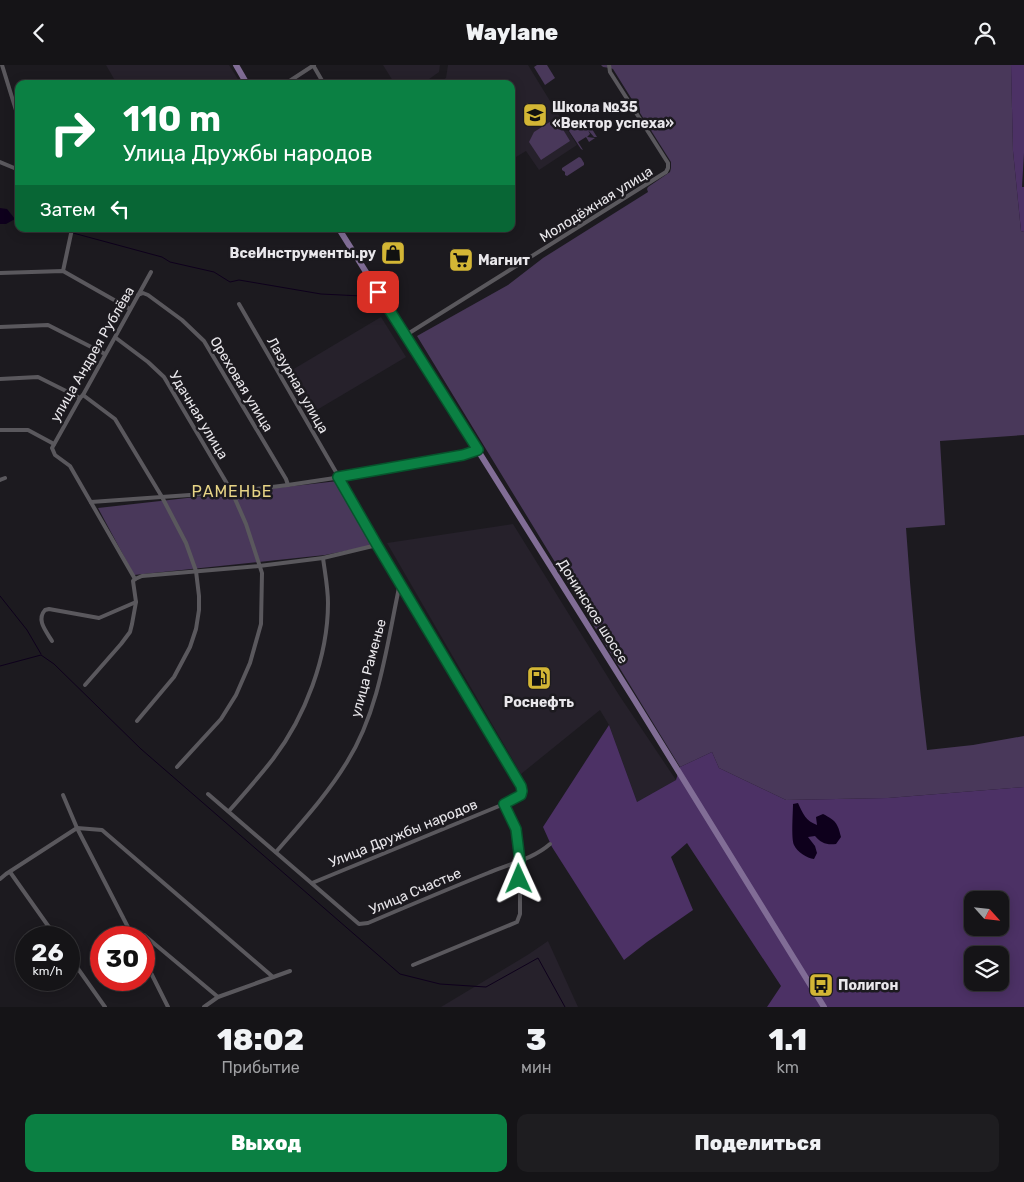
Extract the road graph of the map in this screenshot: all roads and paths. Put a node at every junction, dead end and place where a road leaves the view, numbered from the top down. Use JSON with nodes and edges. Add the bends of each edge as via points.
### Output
{"nodes":[{"id":1,"x":2,"y":65,"type":"edge"},
{"id":2,"x":236,"y":65,"type":"edge"},
{"id":3,"x":314,"y":65,"type":"edge"},
{"id":4,"x":609,"y":65,"type":"edge"},
{"id":5,"x":245,"y":80,"type":"edge"},
{"id":6,"x":291,"y":80,"type":"edge"},
{"id":7,"x":322,"y":80,"type":"edge"},
{"id":8,"x":15,"y":108,"type":"edge"},
{"id":9,"x":0,"y":162,"type":"edge"},
{"id":10,"x":15,"y":168,"type":"edge"},
{"id":11,"x":72,"y":232,"type":"edge"},
{"id":12,"x":341,"y":232,"type":"edge"},
{"id":13,"x":62,"y":271,"type":"junction"},
{"id":14,"x":151,"y":272,"type":"dead end"},
{"id":15,"x":0,"y":273,"type":"edge"},
{"id":16,"x":138,"y":295,"type":"junction"},
{"id":17,"x":239,"y":304,"type":"dead end"},
{"id":18,"x":130,"y":309,"type":"junction"},
{"id":19,"x":0,"y":327,"type":"edge"},
{"id":20,"x":406,"y":335,"type":"junction"},
{"id":21,"x":116,"y":337,"type":"junction"},
{"id":22,"x":105,"y":354,"type":"junction"},
{"id":23,"x":0,"y":379,"type":"edge"},
{"id":24,"x":82,"y":396,"type":"junction"},
{"id":25,"x":0,"y":430,"type":"edge"},
{"id":26,"x":53,"y":446,"type":"junction"},
{"id":27,"x":478,"y":450,"type":"junction"},
{"id":28,"x":338,"y":477,"type":"junction"},
{"id":29,"x":5,"y":478,"type":"dead end"},
{"id":30,"x":0,"y":480,"type":"edge"},
{"id":31,"x":288,"y":485,"type":"junction"},
{"id":32,"x":232,"y":492,"type":"junction"},
{"id":33,"x":162,"y":497,"type":"junction"},
{"id":34,"x":91,"y":502,"type":"junction"},
{"id":35,"x":377,"y":545,"type":"junction"},
{"id":36,"x":324,"y":558,"type":"junction"},
{"id":37,"x":259,"y":566,"type":"junction"},
{"id":38,"x":196,"y":571,"type":"junction"},
{"id":39,"x":135,"y":579,"type":"junction"},
{"id":40,"x":400,"y":583,"type":"junction"},
{"id":41,"x":136,"y":602,"type":"junction"},
{"id":42,"x":52,"y":641,"type":"dead end"},
{"id":43,"x":85,"y":685,"type":"dead end"},
{"id":44,"x":137,"y":721,"type":"dead end"},
{"id":45,"x":177,"y":767,"type":"dead end"},
{"id":46,"x":208,"y":793,"type":"dead end"},
{"id":47,"x":62,"y":795,"type":"dead end"},
{"id":48,"x":504,"y":804,"type":"junction"},
{"id":49,"x":229,"y":811,"type":"junction"},
{"id":50,"x":77,"y":828,"type":"junction"},
{"id":51,"x":550,"y":844,"type":"dead end"},
{"id":52,"x":276,"y":852,"type":"junction"},
{"id":53,"x":520,"y":861,"type":"junction"},
{"id":54,"x":10,"y":872,"type":"junction"},
{"id":55,"x":0,"y":879,"type":"edge"},
{"id":56,"x":312,"y":883,"type":"junction"},
{"id":57,"x":48,"y":926,"type":"edge"},
{"id":58,"x":127,"y":926,"type":"edge"},
{"id":59,"x":155,"y":944,"type":"edge"},
{"id":60,"x":413,"y":965,"type":"dead end"},
{"id":61,"x":290,"y":971,"type":"dead end"},
{"id":62,"x":80,"y":972,"type":"edge"},
{"id":63,"x":273,"y":977,"type":"junction"},
{"id":64,"x":155,"y":981,"type":"edge"},
{"id":65,"x":218,"y":997,"type":"junction"},
{"id":66,"x":104,"y":1007,"type":"edge"},
{"id":67,"x":168,"y":1007,"type":"edge"},
{"id":68,"x":204,"y":1007,"type":"edge"},
{"id":69,"x":824,"y":1007,"type":"edge"}],
"edges":[{"from":1,"to":8,"type":"street"},
{"from":2,"to":5,"type":"main road"},
{"from":3,"to":6,"type":"street"},
{"from":3,"to":7,"type":"street"},
{"from":4,"to":20,"type":"street","name":"Молодёжная улица","via":[[610,72],[668,163],[666,172]]},
{"from":9,"to":10,"type":"street"},
{"from":11,"to":13,"type":"street"},
{"from":12,"to":20,"type":"main road","name":"Донинское шоссе"},
{"from":13,"to":15,"type":"street"},
{"from":13,"to":18,"type":"street"},
{"from":14,"to":16,"type":"street","name":"улица Андрея Рублёва"},
{"from":16,"to":18,"type":"street","name":"улица Андрея Рублёва"},
{"from":16,"to":31,"type":"street","name":"Ореховая улица","via":[[148,295],[204,341]]},
{"from":17,"to":28,"type":"street","name":"Лазурная улица"},
{"from":18,"to":21,"type":"street","name":"улица Андрея Рублёва"},
{"from":19,"to":22,"type":"street","via":[[48,325]]},
{"from":20,"to":27,"type":"main road","name":"Донинское шоссе"},
{"from":21,"to":22,"type":"street","name":"улица Андрея Рублёва"},
{"from":21,"to":32,"type":"street","name":"Удачная улица","via":[[164,377]]},
{"from":22,"to":24,"type":"street","name":"улица Андрея Рублёва"},
{"from":23,"to":24,"type":"street","via":[[38,377]]},
{"from":24,"to":26,"type":"street","name":"улица Андрея Рублёва"},
{"from":24,"to":33,"type":"street","via":[[115,419]]},
{"from":25,"to":26,"type":"street","via":[[28,430]]},
{"from":26,"to":34,"type":"street","via":[[55,455],[70,466]]},
{"from":27,"to":28,"type":"street"},
{"from":27,"to":69,"type":"main road","name":"Донинское шоссе"},
{"from":28,"to":31,"type":"street"},
{"from":28,"to":35,"type":"street"},
{"from":29,"to":30,"type":"street"},
{"from":31,"to":32,"type":"street"},
{"from":32,"to":33,"type":"street"},
{"from":32,"to":37,"type":"street","name":"Удачная улица"},
{"from":33,"to":34,"type":"street"},
{"from":33,"to":38,"type":"street","via":[[186,543]]},
{"from":34,"to":39,"type":"street"},
{"from":35,"to":36,"type":"street"},
{"from":35,"to":40,"type":"street"},
{"from":36,"to":37,"type":"street"},
{"from":36,"to":49,"type":"street","via":[[328,603],[326,633],[309,695],[274,758]]},
{"from":37,"to":38,"type":"street"},
{"from":37,"to":45,"type":"street","name":"Удачная улица","via":[[262,573],[261,624],[250,663],[221,719]]},
{"from":38,"to":39,"type":"street"},
{"from":38,"to":44,"type":"street","via":[[198,610],[190,647],[174,677]]},
{"from":39,"to":41,"type":"street"},
{"from":40,"to":48,"type":"street","name":"Улица Дружбы народов","via":[[521,786],[521,795]]},
{"from":40,"to":52,"type":"street","name":"улица Раменье","via":[[376,692],[360,738],[321,799]]},
{"from":41,"to":42,"type":"street","via":[[99,618],[45,610],[41,621]]},
{"from":41,"to":43,"type":"street","via":[[127,636]]},
{"from":46,"to":49,"type":"street","name":"Улица Счастье"},
{"from":47,"to":50,"type":"street"},
{"from":48,"to":53,"type":"street","via":[[516,829]]},
{"from":48,"to":56,"type":"street","name":"Улица Дружбы народов"},
{"from":49,"to":52,"type":"street","name":"Улица Счастье"},
{"from":50,"to":54,"type":"street"},
{"from":50,"to":58,"type":"street"},
{"from":50,"to":63,"type":"street","via":[[102,830]]},
{"from":51,"to":53,"type":"street","name":"Улица Счастье"},
{"from":52,"to":56,"type":"street","name":"Улица Счастье"},
{"from":53,"to":56,"type":"street","name":"Улица Счастье","via":[[359,924]]},
{"from":53,"to":60,"type":"street","via":[[518,922]]},
{"from":54,"to":55,"type":"street"},
{"from":54,"to":57,"type":"street"},
{"from":59,"to":65,"type":"street"},
{"from":61,"to":63,"type":"street"},
{"from":62,"to":66,"type":"street"},
{"from":63,"to":65,"type":"street"},
{"from":64,"to":67,"type":"street"},
{"from":65,"to":68,"type":"street"}]}
